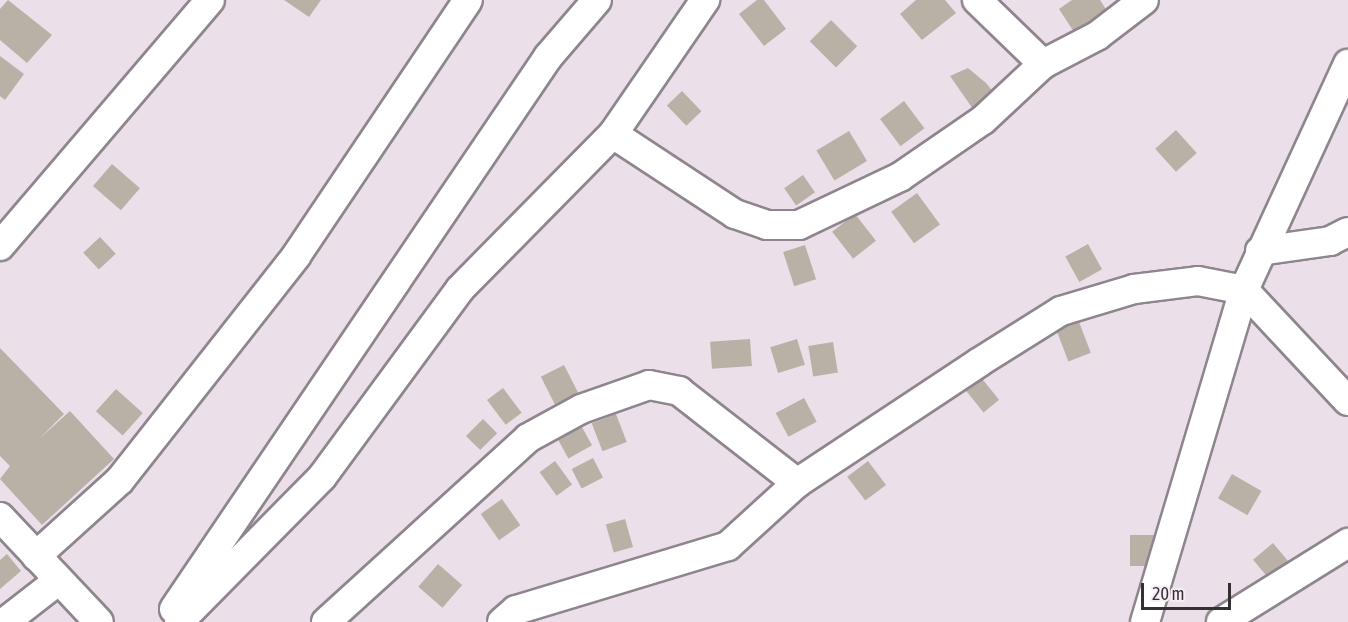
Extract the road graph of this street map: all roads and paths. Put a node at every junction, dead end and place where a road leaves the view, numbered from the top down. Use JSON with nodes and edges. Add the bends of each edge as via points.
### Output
{"nodes":[{"id":1,"x":210,"y":0,"type":"edge"},
{"id":2,"x":468,"y":0,"type":"edge"},
{"id":3,"x":597,"y":0,"type":"edge"},
{"id":4,"x":705,"y":0,"type":"edge"},
{"id":5,"x":977,"y":0,"type":"edge"},
{"id":6,"x":1126,"y":5,"type":"edge"},
{"id":7,"x":1043,"y":64,"type":"junction"},
{"id":8,"x":1348,"y":64,"type":"edge"},
{"id":9,"x":613,"y":134,"type":"junction"},
{"id":10,"x":1348,"y":232,"type":"edge"},
{"id":11,"x":0,"y":246,"type":"edge"},
{"id":12,"x":1260,"y":251,"type":"junction"},
{"id":13,"x":1244,"y":290,"type":"junction"},
{"id":14,"x":1348,"y":401,"type":"edge"},
{"id":15,"x":797,"y":483,"type":"junction"},
{"id":16,"x":0,"y":517,"type":"edge"},
{"id":17,"x":1348,"y":543,"type":"edge"},
{"id":18,"x":36,"y":556,"type":"junction"},
{"id":19,"x":59,"y":580,"type":"junction"},
{"id":20,"x":4,"y":622,"type":"edge"},
{"id":21,"x":99,"y":622,"type":"edge"},
{"id":22,"x":165,"y":622,"type":"edge"},
{"id":23,"x":178,"y":622,"type":"edge"},
{"id":24,"x":326,"y":622,"type":"edge"},
{"id":25,"x":502,"y":622,"type":"edge"},
{"id":26,"x":1145,"y":622,"type":"edge"},
{"id":27,"x":1221,"y":622,"type":"edge"}],
"edges":[{"from":1,"to":11,"type":"street"},
{"from":2,"to":18,"type":"street","via":[[296,256],[120,480]]},
{"from":3,"to":22,"type":"street","via":[[548,57]]},
{"from":4,"to":9,"type":"street"},
{"from":5,"to":7,"type":"street"},
{"from":6,"to":7,"type":"street"},
{"from":7,"to":9,"type":"street","via":[[983,120],[900,177],[799,225],[767,225],[735,214]]},
{"from":8,"to":12,"type":"street"},
{"from":9,"to":23,"type":"street","via":[[460,289],[322,477]]},
{"from":10,"to":12,"type":"street","via":[[1330,241]]},
{"from":12,"to":13,"type":"street"},
{"from":13,"to":14,"type":"street"},
{"from":13,"to":15,"type":"street","via":[[1198,281],[1134,289],[1061,311]]},
{"from":13,"to":26,"type":"street"},
{"from":15,"to":24,"type":"street","via":[[679,391],[649,385],[581,409],[528,438]]},
{"from":15,"to":25,"type":"street","via":[[728,546],[516,610]]},
{"from":16,"to":18,"type":"street"},
{"from":17,"to":27,"type":"street"},
{"from":18,"to":19,"type":"street"},
{"from":19,"to":20,"type":"street"},
{"from":19,"to":21,"type":"street"}]}
